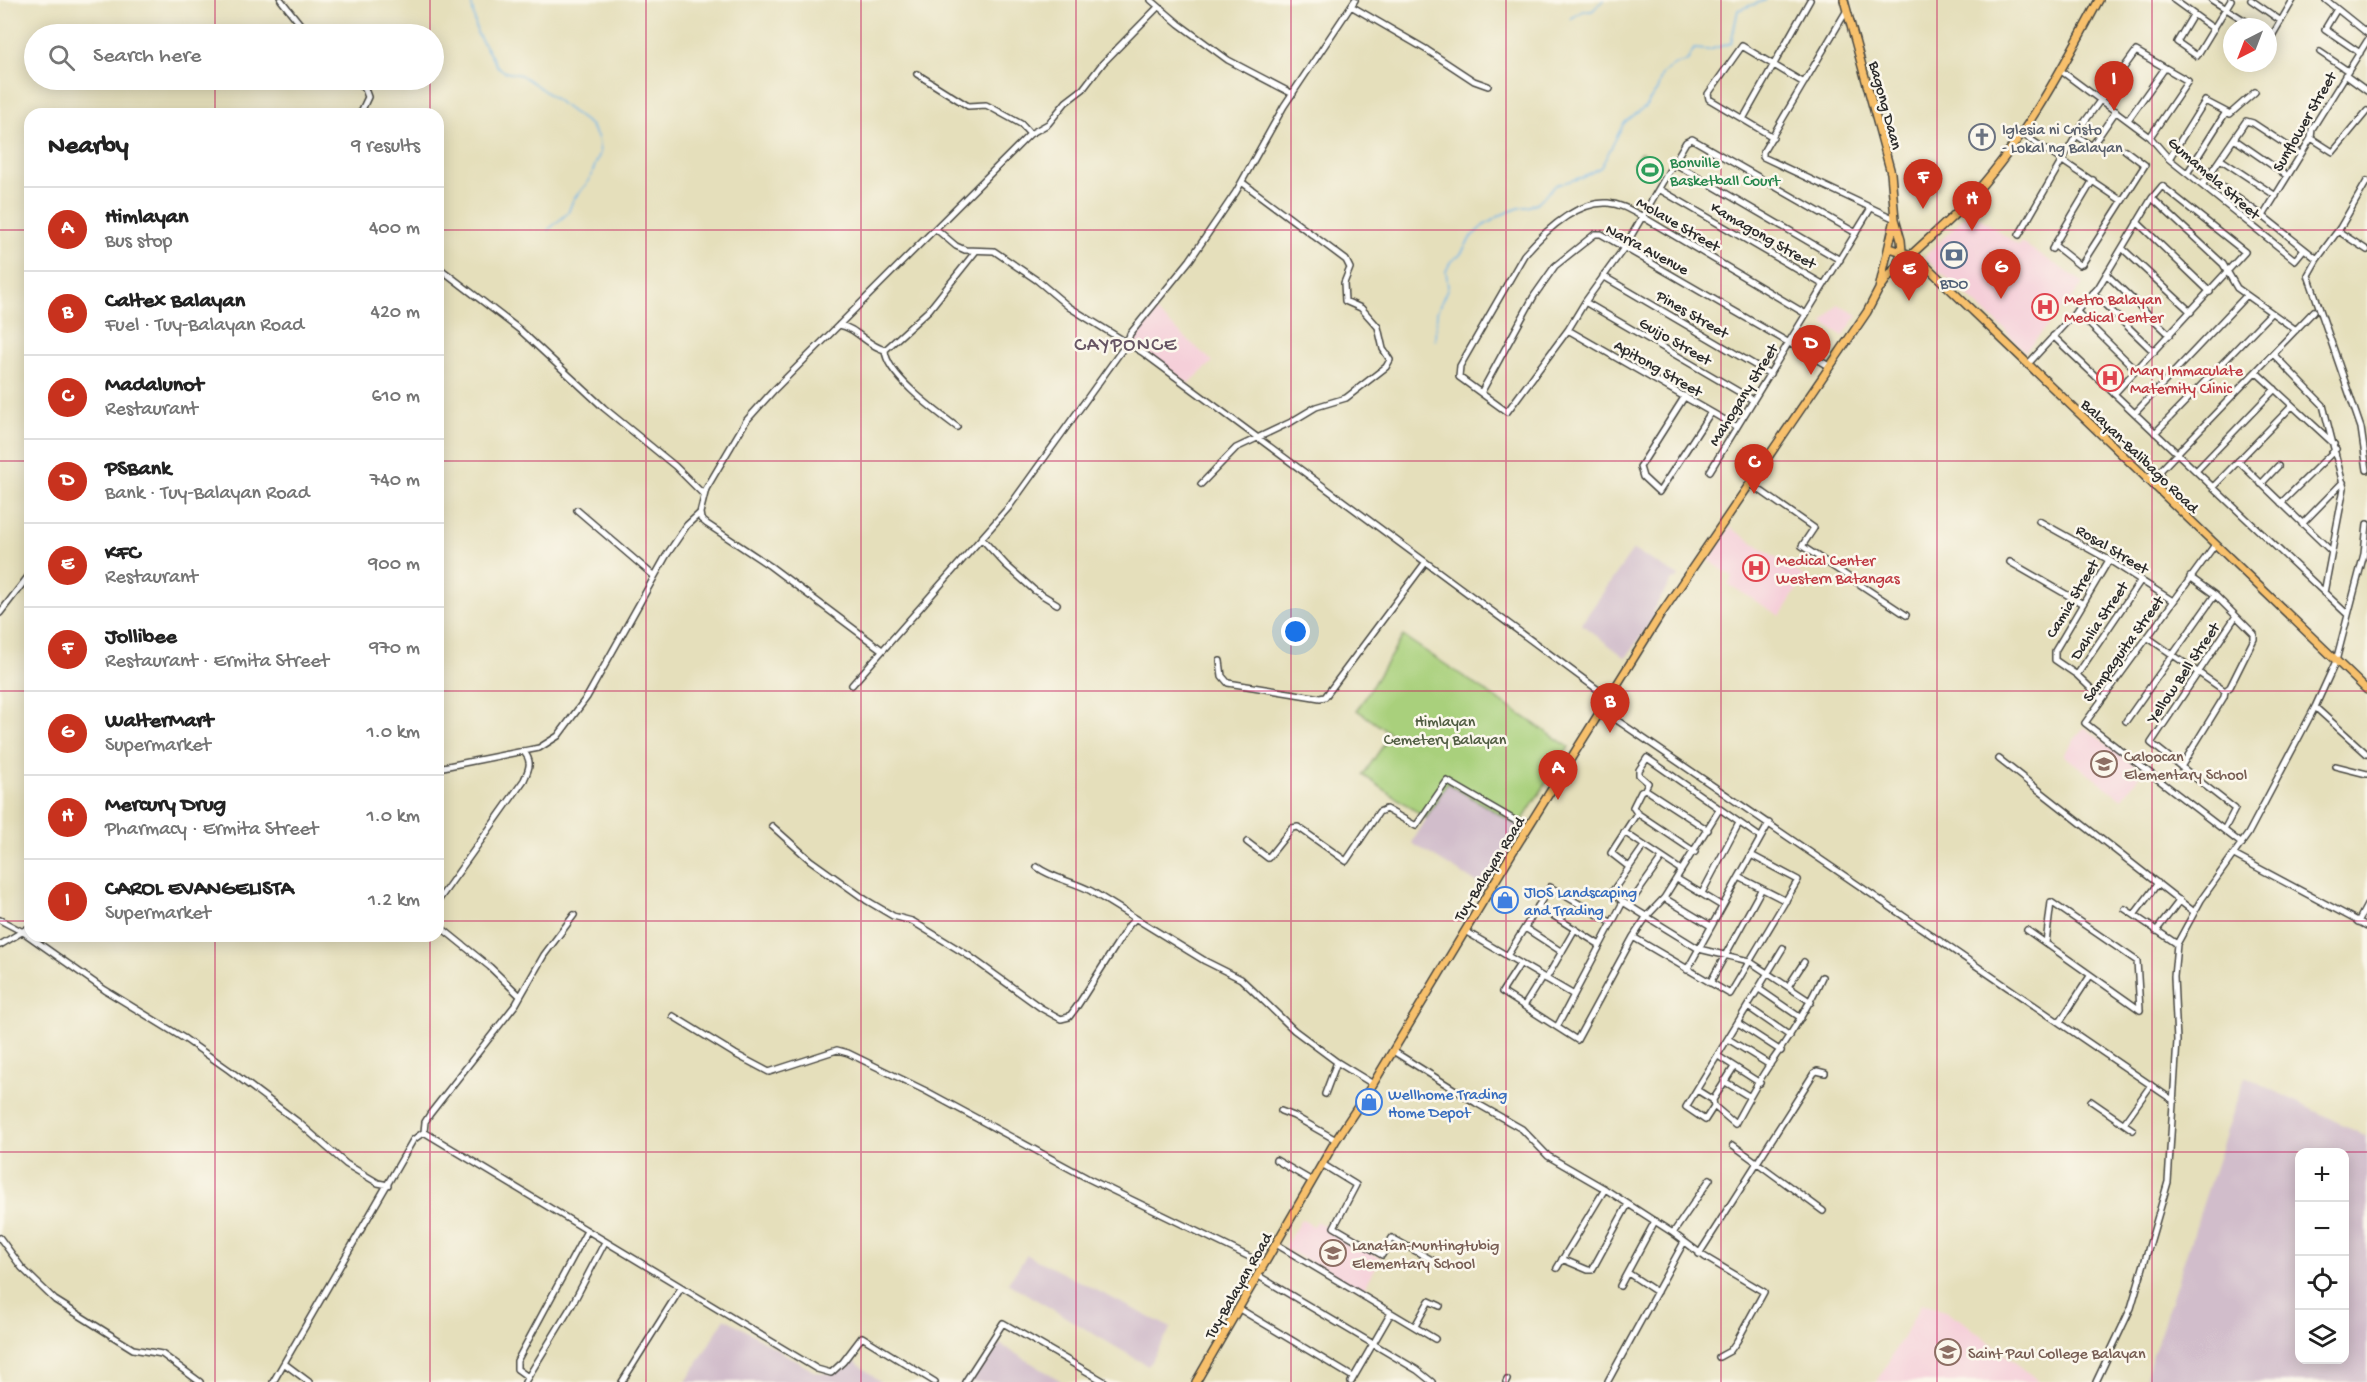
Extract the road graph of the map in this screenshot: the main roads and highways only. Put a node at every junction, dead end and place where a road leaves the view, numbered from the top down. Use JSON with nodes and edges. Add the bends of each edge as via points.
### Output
{"nodes":[{"id":1,"x":1844,"y":0,"type":"edge"},
{"id":2,"x":2099,"y":0,"type":"edge"},
{"id":3,"x":1895,"y":219,"type":"junction"},
{"id":4,"x":1890,"y":248,"type":"junction"},
{"id":5,"x":1902,"y":251,"type":"junction"},
{"id":6,"x":1911,"y":255,"type":"junction"},
{"id":7,"x":1879,"y":289,"type":"junction"},
{"id":8,"x":2367,"y":690,"type":"edge"},
{"id":9,"x":1196,"y":1382,"type":"edge"}],
"edges":[{"from":1,"to":3,"type":"main road","name":"Bagong Daan","via":[[1891,173]]},
{"from":2,"to":6,"type":"main road","via":[[2060,70],[1999,164],[1966,203]]},
{"from":3,"to":4,"type":"main road","name":"Bagong Daan"},
{"from":3,"to":5,"type":"main road","name":"Bagong Daan"},
{"from":4,"to":5,"type":"main road","name":"Balayan-Balibago Road"},
{"from":4,"to":7,"type":"main road","name":"Tuy-Balayan Road"},
{"from":5,"to":6,"type":"main road","name":"Balayan-Balibago Road"},
{"from":5,"to":7,"type":"main road","name":"Tuy-Balayan Road","via":[[1893,273]]},
{"from":6,"to":8,"type":"main road","name":"Balayan-Balibago Road"},
{"from":7,"to":9,"type":"main road","name":"Tuy-Balayan Road","via":[[1661,614],[1336,1140]]}]}
